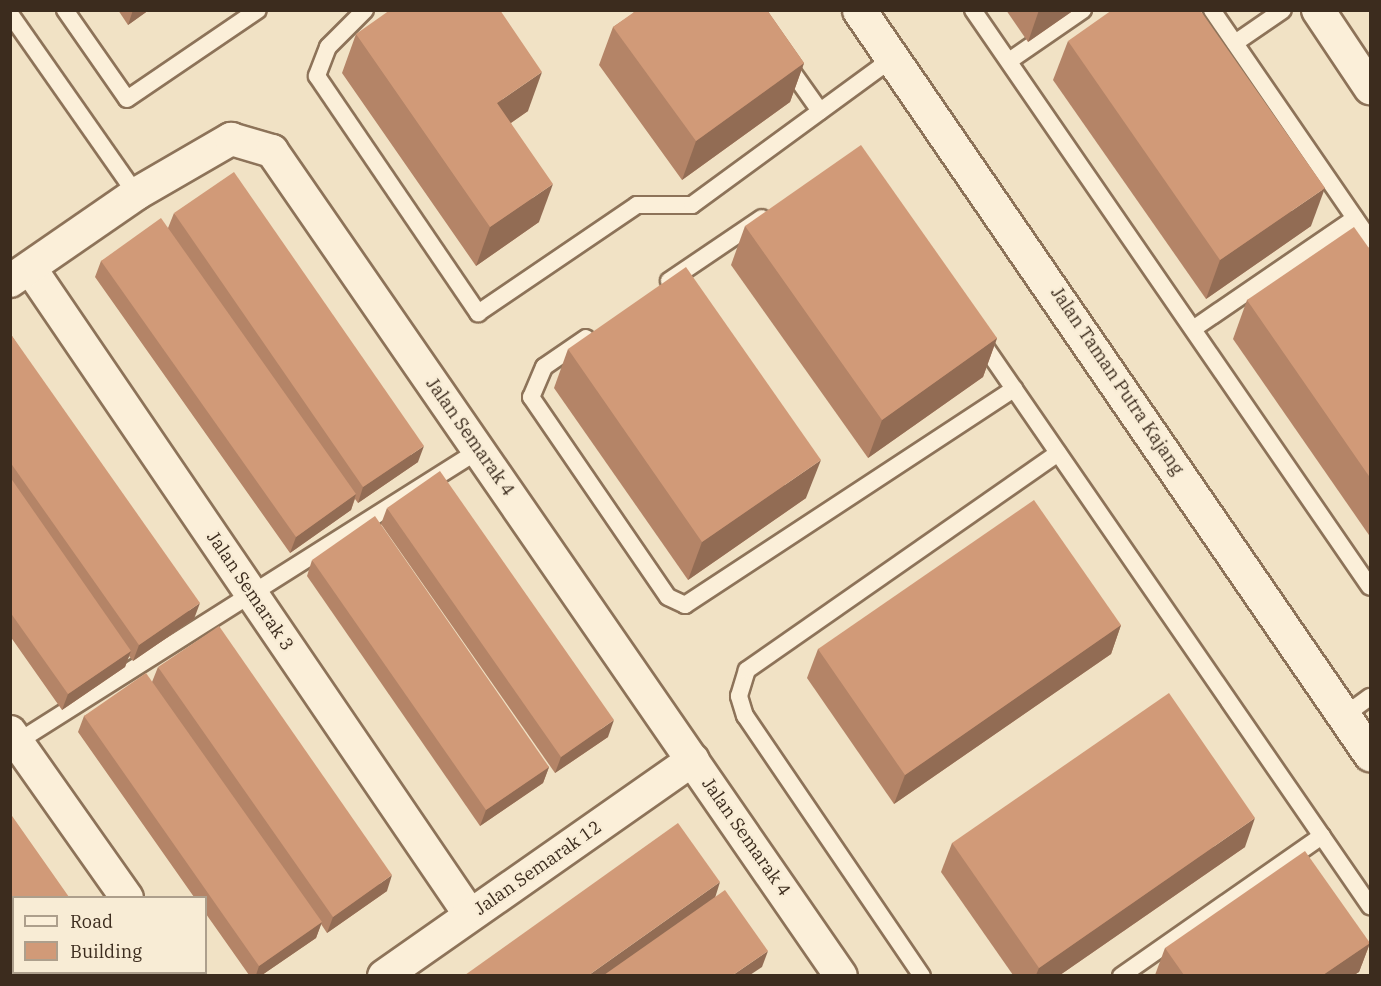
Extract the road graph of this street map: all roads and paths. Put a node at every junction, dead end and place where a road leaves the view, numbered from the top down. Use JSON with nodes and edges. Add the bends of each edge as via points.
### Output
{"nodes":[{"id":1,"x":65,"y":10,"type":"edge"},
{"id":2,"x":258,"y":10,"type":"edge"},
{"id":3,"x":365,"y":10,"type":"edge"},
{"id":4,"x":859,"y":10,"type":"edge"},
{"id":5,"x":973,"y":10,"type":"edge"},
{"id":6,"x":1083,"y":10,"type":"edge"},
{"id":7,"x":1212,"y":10,"type":"edge"},
{"id":8,"x":1283,"y":10,"type":"edge"},
{"id":9,"x":1324,"y":13,"type":"edge"},
{"id":10,"x":10,"y":14,"type":"edge"},
{"id":11,"x":1234,"y":43,"type":"junction"},
{"id":12,"x":775,"y":47,"type":"edge"},
{"id":13,"x":893,"y":58,"type":"junction"},
{"id":14,"x":1009,"y":62,"type":"junction"},
{"id":15,"x":1371,"y":88,"type":"edge"},
{"id":16,"x":820,"y":111,"type":"junction"},
{"id":17,"x":136,"y":194,"type":"junction"},
{"id":18,"x":777,"y":208,"type":"edge"},
{"id":19,"x":1355,"y":218,"type":"junction"},
{"id":20,"x":1371,"y":240,"type":"edge"},
{"id":21,"x":20,"y":274,"type":"edge"},
{"id":22,"x":651,"y":294,"type":"edge"},
{"id":23,"x":968,"y":322,"type":"edge"},
{"id":24,"x":602,"y":327,"type":"edge"},
{"id":25,"x":1193,"y":329,"type":"junction"},
{"id":26,"x":1014,"y":389,"type":"junction"},
{"id":27,"x":479,"y":450,"type":"junction"},
{"id":28,"x":1058,"y":453,"type":"junction"},
{"id":29,"x":1371,"y":587,"type":"edge"},
{"id":30,"x":252,"y":594,"type":"junction"},
{"id":31,"x":1358,"y":706,"type":"edge"},
{"id":32,"x":13,"y":740,"type":"edge"},
{"id":33,"x":1371,"y":754,"type":"edge"},
{"id":34,"x":693,"y":760,"type":"junction"},
{"id":35,"x":1322,"y":836,"type":"junction"},
{"id":36,"x":125,"y":896,"type":"edge"},
{"id":37,"x":1371,"y":906,"type":"edge"},
{"id":38,"x":470,"y":915,"type":"junction"},
{"id":39,"x":390,"y":974,"type":"edge"},
{"id":40,"x":841,"y":975,"type":"edge"},
{"id":41,"x":922,"y":975,"type":"edge"},
{"id":42,"x":1121,"y":975,"type":"edge"}],
"edges":[{"from":1,"to":2,"type":"lane","via":[[126,99]]},
{"from":3,"to":16,"type":"lane","via":[[328,47],[317,76],[478,313],[637,205],[692,205]]},
{"from":4,"to":13,"type":"street","name":"Jalan Taman Putra Kajang"},
{"from":5,"to":14,"type":"lane"},
{"from":6,"to":14,"type":"lane"},
{"from":7,"to":11,"type":"lane"},
{"from":8,"to":11,"type":"lane"},
{"from":9,"to":15,"type":"street"},
{"from":10,"to":17,"type":"lane"},
{"from":11,"to":19,"type":"lane"},
{"from":12,"to":16,"type":"lane"},
{"from":13,"to":16,"type":"lane"},
{"from":13,"to":31,"type":"street","name":"Jalan Taman Putra Kajang"},
{"from":14,"to":25,"type":"lane"},
{"from":17,"to":21,"type":"street","name":"Jalan Semarak 4"},
{"from":17,"to":27,"type":"street","name":"Jalan Semarak 4","via":[[231,139],[272,151]]},
{"from":18,"to":22,"type":"lane"},
{"from":19,"to":20,"type":"lane"},
{"from":19,"to":25,"type":"lane"},
{"from":21,"to":30,"type":"street","name":"Jalan Semarak 3"},
{"from":23,"to":26,"type":"lane"},
{"from":24,"to":26,"type":"lane","via":[[544,367],[531,396],[668,597],[685,605]]},
{"from":25,"to":29,"type":"lane"},
{"from":26,"to":28,"type":"lane"},
{"from":27,"to":30,"type":"lane"},
{"from":27,"to":34,"type":"street","name":"Jalan Semarak 4"},
{"from":28,"to":35,"type":"lane"},
{"from":28,"to":41,"type":"lane","via":[[747,670],[738,696],[745,716]]},
{"from":30,"to":32,"type":"lane"},
{"from":30,"to":38,"type":"street","name":"Jalan Semarak 3"},
{"from":31,"to":33,"type":"street","name":"Jalan Taman Putra Kajang"},
{"from":32,"to":36,"type":"street"},
{"from":34,"to":38,"type":"street","name":"Jalan Semarak 12"},
{"from":34,"to":40,"type":"street","name":"Jalan Semarak 4"},
{"from":35,"to":37,"type":"lane"},
{"from":35,"to":42,"type":"lane"},
{"from":38,"to":39,"type":"street","name":"Jalan Semarak 12"}]}
